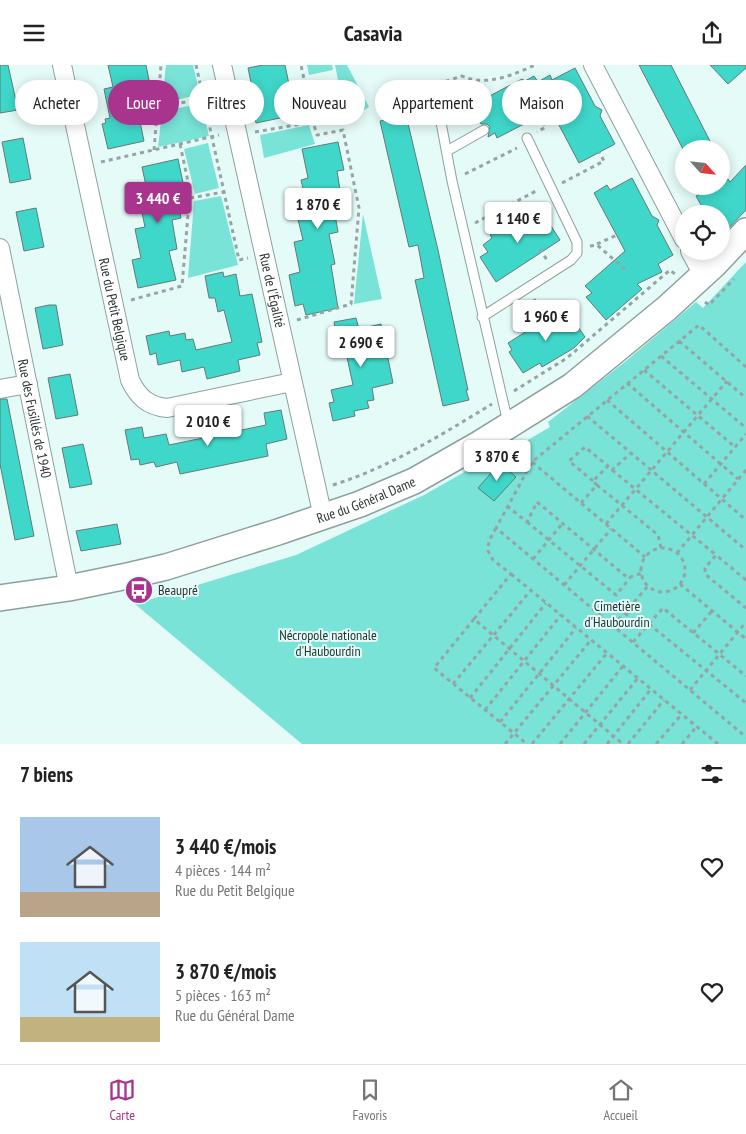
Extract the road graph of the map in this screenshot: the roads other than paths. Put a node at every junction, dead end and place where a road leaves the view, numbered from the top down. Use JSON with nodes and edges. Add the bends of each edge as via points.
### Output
{"nodes":[{"id":1,"x":62,"y":65,"type":"edge"},
{"id":2,"x":222,"y":65,"type":"edge"},
{"id":3,"x":593,"y":65,"type":"edge"},
{"id":4,"x":442,"y":125,"type":"edge"},
{"id":5,"x":484,"y":130,"type":"dead end"},
{"id":6,"x":528,"y":140,"type":"road end"},
{"id":7,"x":447,"y":151,"type":"junction"},
{"id":8,"x":675,"y":222,"type":"edge"},
{"id":9,"x":746,"y":231,"type":"edge"},
{"id":10,"x":0,"y":247,"type":"edge"},
{"id":11,"x":692,"y":260,"type":"edge"},
{"id":12,"x":696,"y":282,"type":"junction"},
{"id":13,"x":482,"y":317,"type":"junction"},
{"id":14,"x":292,"y":382,"type":"junction"},
{"id":15,"x":28,"y":384,"type":"junction"},
{"id":16,"x":0,"y":389,"type":"edge"},
{"id":17,"x":508,"y":426,"type":"junction"},
{"id":18,"x":323,"y":517,"type":"junction"},
{"id":19,"x":70,"y":588,"type":"junction"},
{"id":20,"x":0,"y":598,"type":"edge"}],
"edges":[{"from":1,"to":14,"type":"street","name":"Rue du Petit Belgique","via":[[135,391],[151,404],[167,408]]},
{"from":2,"to":14,"type":"street","name":"Rue de l'Égalité"},
{"from":3,"to":8,"type":"street"},
{"from":4,"to":7,"type":"lane"},
{"from":5,"to":7,"type":"lane"},
{"from":6,"to":13,"type":"lane","via":[[577,243],[578,253]]},
{"from":7,"to":13,"type":"lane"},
{"from":9,"to":12,"type":"street","name":"Rue du Général Dame"},
{"from":10,"to":15,"type":"street","name":"Rue des Fusillés de 1940"},
{"from":11,"to":12,"type":"street"},
{"from":12,"to":17,"type":"street","name":"Rue du Général Dame","via":[[572,386]]},
{"from":13,"to":17,"type":"lane"},
{"from":14,"to":18,"type":"street","name":"Rue de l'Égalité"},
{"from":15,"to":16,"type":"street"},
{"from":15,"to":19,"type":"street","name":"Rue des Fusillés de 1940"},
{"from":17,"to":18,"type":"street","name":"Rue du Général Dame","via":[[414,481]]},
{"from":18,"to":19,"type":"street","name":"Rue du Général Dame","via":[[166,567]]},
{"from":19,"to":20,"type":"street","name":"Rue du Général Dame"}]}
